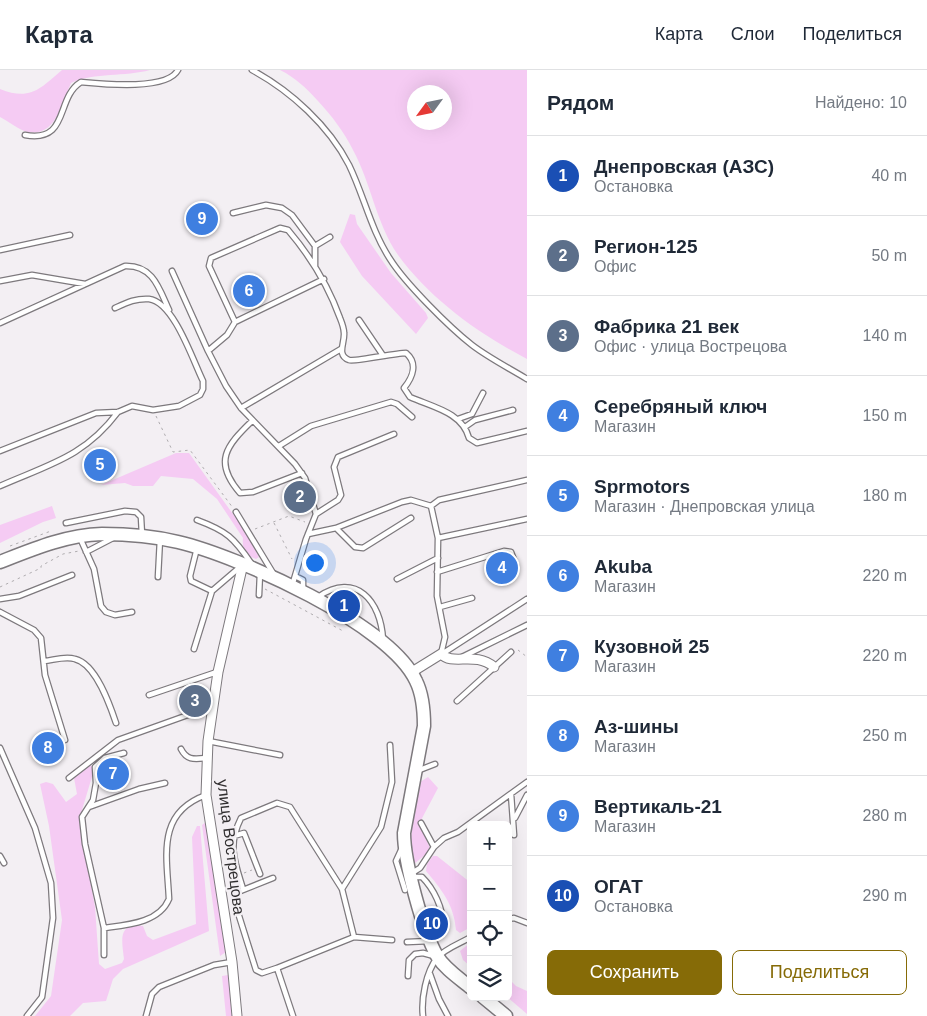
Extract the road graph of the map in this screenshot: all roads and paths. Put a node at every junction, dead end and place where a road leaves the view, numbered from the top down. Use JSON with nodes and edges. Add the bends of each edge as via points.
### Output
{"nodes":[{"id":1,"x":178,"y":70,"type":"edge"},
{"id":2,"x":252,"y":70,"type":"edge"},
{"id":3,"x":25,"y":135,"type":"dead end"},
{"id":4,"x":233,"y":213,"type":"dead end"},
{"id":5,"x":70,"y":234,"type":"dead end"},
{"id":6,"x":330,"y":237,"type":"dead end"},
{"id":7,"x":315,"y":246,"type":"junction"},
{"id":8,"x":0,"y":250,"type":"edge"},
{"id":9,"x":315,"y":266,"type":"junction"},
{"id":10,"x":172,"y":270,"type":"dead end"},
{"id":11,"x":324,"y":279,"type":"junction"},
{"id":12,"x":0,"y":280,"type":"edge"},
{"id":13,"x":85,"y":284,"type":"junction"},
{"id":14,"x":115,"y":308,"type":"dead end"},
{"id":15,"x":172,"y":316,"type":"junction"},
{"id":16,"x":359,"y":320,"type":"dead end"},
{"id":17,"x":0,"y":322,"type":"edge"},
{"id":18,"x":235,"y":322,"type":"junction"},
{"id":19,"x":341,"y":349,"type":"junction"},
{"id":20,"x":208,"y":351,"type":"junction"},
{"id":21,"x":382,"y":354,"type":"junction"},
{"id":22,"x":527,"y":379,"type":"edge"},
{"id":23,"x":483,"y":393,"type":"dead end"},
{"id":24,"x":241,"y":408,"type":"junction"},
{"id":25,"x":153,"y":410,"type":"junction"},
{"id":26,"x":514,"y":410,"type":"dead end"},
{"id":27,"x":118,"y":412,"type":"junction"},
{"id":28,"x":412,"y":416,"type":"dead end"},
{"id":29,"x":458,"y":419,"type":"junction"},
{"id":30,"x":252,"y":421,"type":"junction"},
{"id":31,"x":465,"y":427,"type":"junction"},
{"id":32,"x":527,"y":431,"type":"edge"},
{"id":33,"x":394,"y":434,"type":"dead end"},
{"id":34,"x":279,"y":446,"type":"junction"},
{"id":35,"x":0,"y":450,"type":"edge"},
{"id":36,"x":302,"y":473,"type":"junction"},
{"id":37,"x":527,"y":480,"type":"edge"},
{"id":38,"x":0,"y":486,"type":"edge"},
{"id":39,"x":431,"y":506,"type":"junction"},
{"id":40,"x":236,"y":512,"type":"joint"},
{"id":41,"x":316,"y":514,"type":"junction"},
{"id":42,"x":411,"y":518,"type":"dead end"},
{"id":43,"x":527,"y":519,"type":"edge"},
{"id":44,"x":197,"y":520,"type":"dead end"},
{"id":45,"x":273,"y":522,"type":"junction"},
{"id":46,"x":306,"y":522,"type":"dead end"},
{"id":47,"x":66,"y":523,"type":"dead end"},
{"id":48,"x":336,"y":528,"type":"junction"},
{"id":49,"x":248,"y":532,"type":"junction"},
{"id":50,"x":308,"y":534,"type":"junction"},
{"id":51,"x":117,"y":535,"type":"junction"},
{"id":52,"x":142,"y":536,"type":"junction"},
{"id":53,"x":79,"y":537,"type":"junction"},
{"id":54,"x":160,"y":538,"type":"junction"},
{"id":55,"x":438,"y":538,"type":"junction"},
{"id":56,"x":197,"y":547,"type":"junction"},
{"id":57,"x":85,"y":551,"type":"junction"},
{"id":58,"x":438,"y":558,"type":"junction"},
{"id":59,"x":0,"y":562,"type":"edge"},
{"id":60,"x":243,"y":564,"type":"junction"},
{"id":61,"x":516,"y":565,"type":"dead end"},
{"id":62,"x":298,"y":568,"type":"junction"},
{"id":63,"x":258,"y":571,"type":"junction"},
{"id":64,"x":437,"y":572,"type":"junction"},
{"id":65,"x":72,"y":575,"type":"dead end"},
{"id":66,"x":158,"y":577,"type":"dead end"},
{"id":67,"x":397,"y":578,"type":"dead end"},
{"id":68,"x":277,"y":580,"type":"junction"},
{"id":69,"x":296,"y":585,"type":"junction"},
{"id":70,"x":0,"y":587,"type":"edge"},
{"id":71,"x":260,"y":588,"type":"junction"},
{"id":72,"x":212,"y":591,"type":"junction"},
{"id":73,"x":259,"y":594,"type":"dead end"},
{"id":74,"x":472,"y":598,"type":"dead end"},
{"id":75,"x":0,"y":599,"type":"edge"},
{"id":76,"x":527,"y":599,"type":"edge"},
{"id":77,"x":315,"y":600,"type":"junction"},
{"id":78,"x":440,"y":607,"type":"junction"},
{"id":79,"x":0,"y":612,"type":"edge"},
{"id":80,"x":132,"y":612,"type":"dead end"},
{"id":81,"x":527,"y":626,"type":"edge"},
{"id":82,"x":347,"y":630,"type":"dead end"},
{"id":83,"x":383,"y":642,"type":"junction"},
{"id":84,"x":194,"y":649,"type":"dead end"},
{"id":85,"x":511,"y":652,"type":"joint"},
{"id":86,"x":441,"y":654,"type":"junction"},
{"id":87,"x":527,"y":657,"type":"edge"},
{"id":88,"x":459,"y":659,"type":"junction"},
{"id":89,"x":44,"y":661,"type":"junction"},
{"id":90,"x":494,"y":666,"type":"junction"},
{"id":91,"x":218,"y":672,"type":"junction"},
{"id":92,"x":412,"y":672,"type":"junction"},
{"id":93,"x":149,"y":695,"type":"dead end"},
{"id":94,"x":457,"y":701,"type":"dead end"},
{"id":95,"x":214,"y":705,"type":"junction"},
{"id":96,"x":116,"y":723,"type":"dead end"},
{"id":97,"x":66,"y":740,"type":"dead end"},
{"id":98,"x":208,"y":741,"type":"junction"},
{"id":99,"x":390,"y":745,"type":"dead end"},
{"id":100,"x":0,"y":748,"type":"edge"},
{"id":101,"x":181,"y":749,"type":"dead end"},
{"id":102,"x":124,"y":753,"type":"dead end"},
{"id":103,"x":280,"y":755,"type":"dead end"},
{"id":104,"x":207,"y":758,"type":"junction"},
{"id":105,"x":435,"y":764,"type":"dead end"},
{"id":106,"x":416,"y":771,"type":"junction"},
{"id":107,"x":69,"y":778,"type":"dead end"},
{"id":108,"x":527,"y":782,"type":"edge"},
{"id":109,"x":165,"y":783,"type":"dead end"},
{"id":110,"x":510,"y":794,"type":"junction"},
{"id":111,"x":206,"y":795,"type":"junction"},
{"id":112,"x":527,"y":795,"type":"edge"},
{"id":113,"x":87,"y":807,"type":"junction"},
{"id":114,"x":514,"y":819,"type":"junction"},
{"id":115,"x":421,"y":823,"type":"dead end"},
{"id":116,"x":514,"y":835,"type":"joint"},
{"id":117,"x":234,"y":836,"type":"junction"},
{"id":118,"x":512,"y":841,"type":"edge"},
{"id":119,"x":404,"y":845,"type":"junction"},
{"id":120,"x":434,"y":847,"type":"junction"},
{"id":121,"x":0,"y":856,"type":"edge"},
{"id":122,"x":4,"y":863,"type":"dead end"},
{"id":123,"x":258,"y":868,"type":"junction"},
{"id":124,"x":260,"y":874,"type":"dead end"},
{"id":125,"x":239,"y":875,"type":"junction"},
{"id":126,"x":411,"y":875,"type":"junction"},
{"id":127,"x":273,"y":878,"type":"dead end"},
{"id":128,"x":342,"y":889,"type":"junction"},
{"id":129,"x":243,"y":890,"type":"junction"},
{"id":130,"x":405,"y":890,"type":"dead end"},
{"id":131,"x":512,"y":918,"type":"edge"},
{"id":132,"x":527,"y":923,"type":"edge"},
{"id":133,"x":104,"y":928,"type":"junction"},
{"id":134,"x":354,"y":937,"type":"junction"},
{"id":135,"x":467,"y":939,"type":"edge"},
{"id":136,"x":392,"y":940,"type":"dead end"},
{"id":137,"x":430,"y":941,"type":"junction"},
{"id":138,"x":407,"y":942,"type":"dead end"},
{"id":139,"x":104,"y":955,"type":"dead end"},
{"id":140,"x":438,"y":957,"type":"junction"},
{"id":141,"x":232,"y":962,"type":"junction"},
{"id":142,"x":277,"y":968,"type":"junction"},
{"id":143,"x":429,"y":973,"type":"junction"},
{"id":144,"x":408,"y":976,"type":"dead end"},
{"id":145,"x":467,"y":984,"type":"edge"},
{"id":146,"x":488,"y":1001,"type":"edge"},
{"id":147,"x":27,"y":1016,"type":"edge"},
{"id":148,"x":146,"y":1016,"type":"edge"},
{"id":149,"x":237,"y":1016,"type":"edge"},
{"id":150,"x":293,"y":1016,"type":"edge"},
{"id":151,"x":423,"y":1016,"type":"edge"},
{"id":152,"x":448,"y":1016,"type":"edge"},
{"id":153,"x":506,"y":1016,"type":"edge"}],
"edges":[{"from":1,"to":3,"type":"lane","via":[[164,82],[81,82],[73,87],[52,132],[36,137]]},
{"from":2,"to":22,"type":"lane","via":[[276,83],[324,128],[349,165],[374,232],[391,261],[408,281],[473,346]]},
{"from":4,"to":7,"type":"lane","via":[[266,205],[282,208],[297,220]]},
{"from":5,"to":8,"type":"lane"},
{"from":6,"to":7,"type":"lane"},
{"from":7,"to":9,"type":"lane"},
{"from":9,"to":11,"type":"lane"},
{"from":9,"to":18,"type":"lane","via":[[288,230],[280,228],[211,258],[209,266]]},
{"from":10,"to":20,"type":"lane"},
{"from":11,"to":18,"type":"lane"},
{"from":11,"to":19,"type":"lane","via":[[343,325]]},
{"from":12,"to":13,"type":"lane","via":[[32,274]]},
{"from":13,"to":15,"type":"lane","via":[[125,266],[147,270]]},
{"from":13,"to":17,"type":"lane"},
{"from":14,"to":15,"type":"lane","via":[[135,299],[151,299]]},
{"from":15,"to":25,"type":"lane","via":[[203,382],[203,389],[200,395],[179,406]]},
{"from":16,"to":21,"type":"lane"},
{"from":18,"to":20,"type":"lane","via":[[227,336]]},
{"from":19,"to":21,"type":"lane","via":[[343,356],[354,361]]},
{"from":19,"to":24,"type":"lane"},
{"from":20,"to":24,"type":"lane"},
{"from":21,"to":29,"type":"lane","via":[[406,352],[414,364],[405,393]]},
{"from":23,"to":29,"type":"lane","via":[[472,414]]},
{"from":24,"to":30,"type":"lane"},
{"from":25,"to":27,"type":"lane","via":[[132,406]]},
{"from":25,"to":40,"type":"path","via":[[173,452],[190,450]]},
{"from":26,"to":31,"type":"lane","via":[[475,420]]},
{"from":27,"to":35,"type":"lane","via":[[96,413]]},
{"from":27,"to":38,"type":"lane","via":[[104,431],[80,451]]},
{"from":28,"to":34,"type":"lane","via":[[391,402],[311,426]]},
{"from":29,"to":31,"type":"lane"},
{"from":30,"to":34,"type":"lane"},
{"from":30,"to":36,"type":"lane","via":[[236,436],[225,454],[227,474],[240,493],[253,492]]},
{"from":31,"to":32,"type":"lane","via":[[469,438],[477,443]]},
{"from":33,"to":41,"type":"lane","via":[[338,457],[334,467],[341,495]]},
{"from":34,"to":36,"type":"lane"},
{"from":36,"to":41,"type":"lane"},
{"from":37,"to":39,"type":"lane","via":[[439,500]]},
{"from":39,"to":48,"type":"lane","via":[[411,500],[402,502]]},
{"from":39,"to":55,"type":"lane"},
{"from":40,"to":49,"type":"lane"},
{"from":41,"to":50,"type":"lane"},
{"from":42,"to":48,"type":"lane","via":[[364,548],[355,547]]},
{"from":43,"to":55,"type":"lane"},
{"from":44,"to":63,"type":"lane","via":[[220,528],[231,537]]},
{"from":45,"to":46,"type":"path","via":[[289,516]]},
{"from":45,"to":49,"type":"path"},
{"from":45,"to":62,"type":"path","via":[[287,553]]},
{"from":47,"to":52,"type":"lane","via":[[125,511],[136,512],[141,518]]},
{"from":48,"to":50,"type":"lane"},
{"from":49,"to":68,"type":"lane"},
{"from":50,"to":62,"type":"lane"},
{"from":51,"to":52,"type":"main road"},
{"from":51,"to":53,"type":"main road"},
{"from":51,"to":57,"type":"lane"},
{"from":52,"to":54,"type":"main road"},
{"from":53,"to":57,"type":"lane"},
{"from":53,"to":59,"type":"main road","via":[[49,543]]},
{"from":54,"to":56,"type":"main road"},
{"from":54,"to":66,"type":"lane"},
{"from":55,"to":58,"type":"lane"},
{"from":56,"to":60,"type":"main road"},
{"from":56,"to":72,"type":"lane","via":[[191,581]]},
{"from":57,"to":70,"type":"path","via":[[63,554]]},
{"from":57,"to":80,"type":"lane","via":[[94,569],[101,606],[115,615]]},
{"from":58,"to":64,"type":"lane"},
{"from":58,"to":67,"type":"lane"},
{"from":60,"to":63,"type":"main road"},
{"from":60,"to":72,"type":"lane"},
{"from":60,"to":91,"type":"street","name":"улица Вострецова"},
{"from":61,"to":64,"type":"lane","via":[[511,552],[504,551]]},
{"from":62,"to":69,"type":"lane"},
{"from":63,"to":68,"type":"main road"},
{"from":63,"to":71,"type":"lane"},
{"from":64,"to":78,"type":"lane"},
{"from":65,"to":75,"type":"lane","via":[[19,596]]},
{"from":68,"to":69,"type":"main road"},
{"from":69,"to":77,"type":"main road"},
{"from":71,"to":73,"type":"lane"},
{"from":71,"to":82,"type":"path","via":[[343,631]]},
{"from":72,"to":84,"type":"lane"},
{"from":74,"to":78,"type":"lane"},
{"from":76,"to":86,"type":"lane"},
{"from":77,"to":83,"type":"main road","via":[[352,619]]},
{"from":77,"to":83,"type":"lane","via":[[330,589],[341,586],[362,594],[378,610]]},
{"from":78,"to":86,"type":"lane","via":[[445,636]]},
{"from":79,"to":89,"type":"lane","via":[[39,634],[44,646]]},
{"from":81,"to":88,"type":"lane"},
{"from":83,"to":92,"type":"main road"},
{"from":85,"to":87,"type":"path","via":[[518,650]]},
{"from":85,"to":90,"type":"lane"},
{"from":86,"to":88,"type":"street"},
{"from":86,"to":92,"type":"street"},
{"from":88,"to":90,"type":"street","via":[[480,658]]},
{"from":89,"to":96,"type":"lane","via":[[69,658],[84,664],[108,699]]},
{"from":89,"to":97,"type":"lane","via":[[45,674]]},
{"from":90,"to":94,"type":"lane"},
{"from":91,"to":93,"type":"lane"},
{"from":91,"to":95,"type":"street","name":"улица Вострецова"},
{"from":92,"to":106,"type":"main road","via":[[424,709]]},
{"from":95,"to":98,"type":"street","name":"улица Вострецова"},
{"from":95,"to":107,"type":"lane","via":[[118,740]]},
{"from":98,"to":103,"type":"lane"},
{"from":98,"to":104,"type":"street","name":"улица Вострецова"},
{"from":99,"to":128,"type":"lane","via":[[392,782],[381,827]]},
{"from":100,"to":147,"type":"lane","via":[[35,828],[51,883],[52,918],[42,997]]},
{"from":101,"to":104,"type":"lane","via":[[188,759]]},
{"from":102,"to":113,"type":"lane","via":[[105,758],[95,767],[93,800]]},
{"from":104,"to":111,"type":"street","name":"улица Вострецова"},
{"from":105,"to":106,"type":"lane"},
{"from":106,"to":119,"type":"main road"},
{"from":108,"to":110,"type":"lane"},
{"from":109,"to":113,"type":"lane"},
{"from":110,"to":114,"type":"lane"},
{"from":110,"to":120,"type":"lane"},
{"from":111,"to":133,"type":"lane","via":[[183,807],[167,838],[169,899],[166,908],[159,914],[129,925]]},
{"from":111,"to":141,"type":"street","name":"улица Вострецова"},
{"from":112,"to":114,"type":"lane"},
{"from":113,"to":133,"type":"lane","via":[[82,817]]},
{"from":114,"to":116,"type":"lane"},
{"from":115,"to":120,"type":"lane"},
{"from":116,"to":118,"type":"path"},
{"from":117,"to":123,"type":"lane","via":[[244,834]]},
{"from":117,"to":125,"type":"lane","via":[[232,846]]},
{"from":117,"to":128,"type":"lane","via":[[241,818],[277,803],[284,804],[296,814]]},
{"from":119,"to":126,"type":"main road"},
{"from":119,"to":130,"type":"lane","via":[[396,861]]},
{"from":120,"to":126,"type":"lane","via":[[426,861]]},
{"from":121,"to":122,"type":"lane"},
{"from":123,"to":124,"type":"lane"},
{"from":123,"to":125,"type":"path"},
{"from":125,"to":129,"type":"lane"},
{"from":126,"to":137,"type":"main road"},
{"from":126,"to":137,"type":"lane","via":[[422,877],[427,882],[443,912],[444,925]]},
{"from":127,"to":129,"type":"lane"},
{"from":128,"to":134,"type":"lane"},
{"from":129,"to":142,"type":"lane","via":[[234,900],[256,970],[262,973]]},
{"from":131,"to":132,"type":"lane"},
{"from":133,"to":139,"type":"lane"},
{"from":134,"to":136,"type":"lane"},
{"from":134,"to":142,"type":"lane"},
{"from":135,"to":140,"type":"lane"},
{"from":137,"to":138,"type":"lane"},
{"from":137,"to":140,"type":"main road"},
{"from":140,"to":143,"type":"lane"},
{"from":140,"to":144,"type":"lane","via":[[415,954],[409,960]]},
{"from":140,"to":145,"type":"main road"},
{"from":141,"to":148,"type":"lane","via":[[214,965],[159,987],[152,994]]},
{"from":141,"to":149,"type":"street","name":"улица Вострецова"},
{"from":142,"to":150,"type":"lane"},
{"from":143,"to":151,"type":"lane"},
{"from":143,"to":152,"type":"lane"},
{"from":146,"to":153,"type":"main road"}]}
